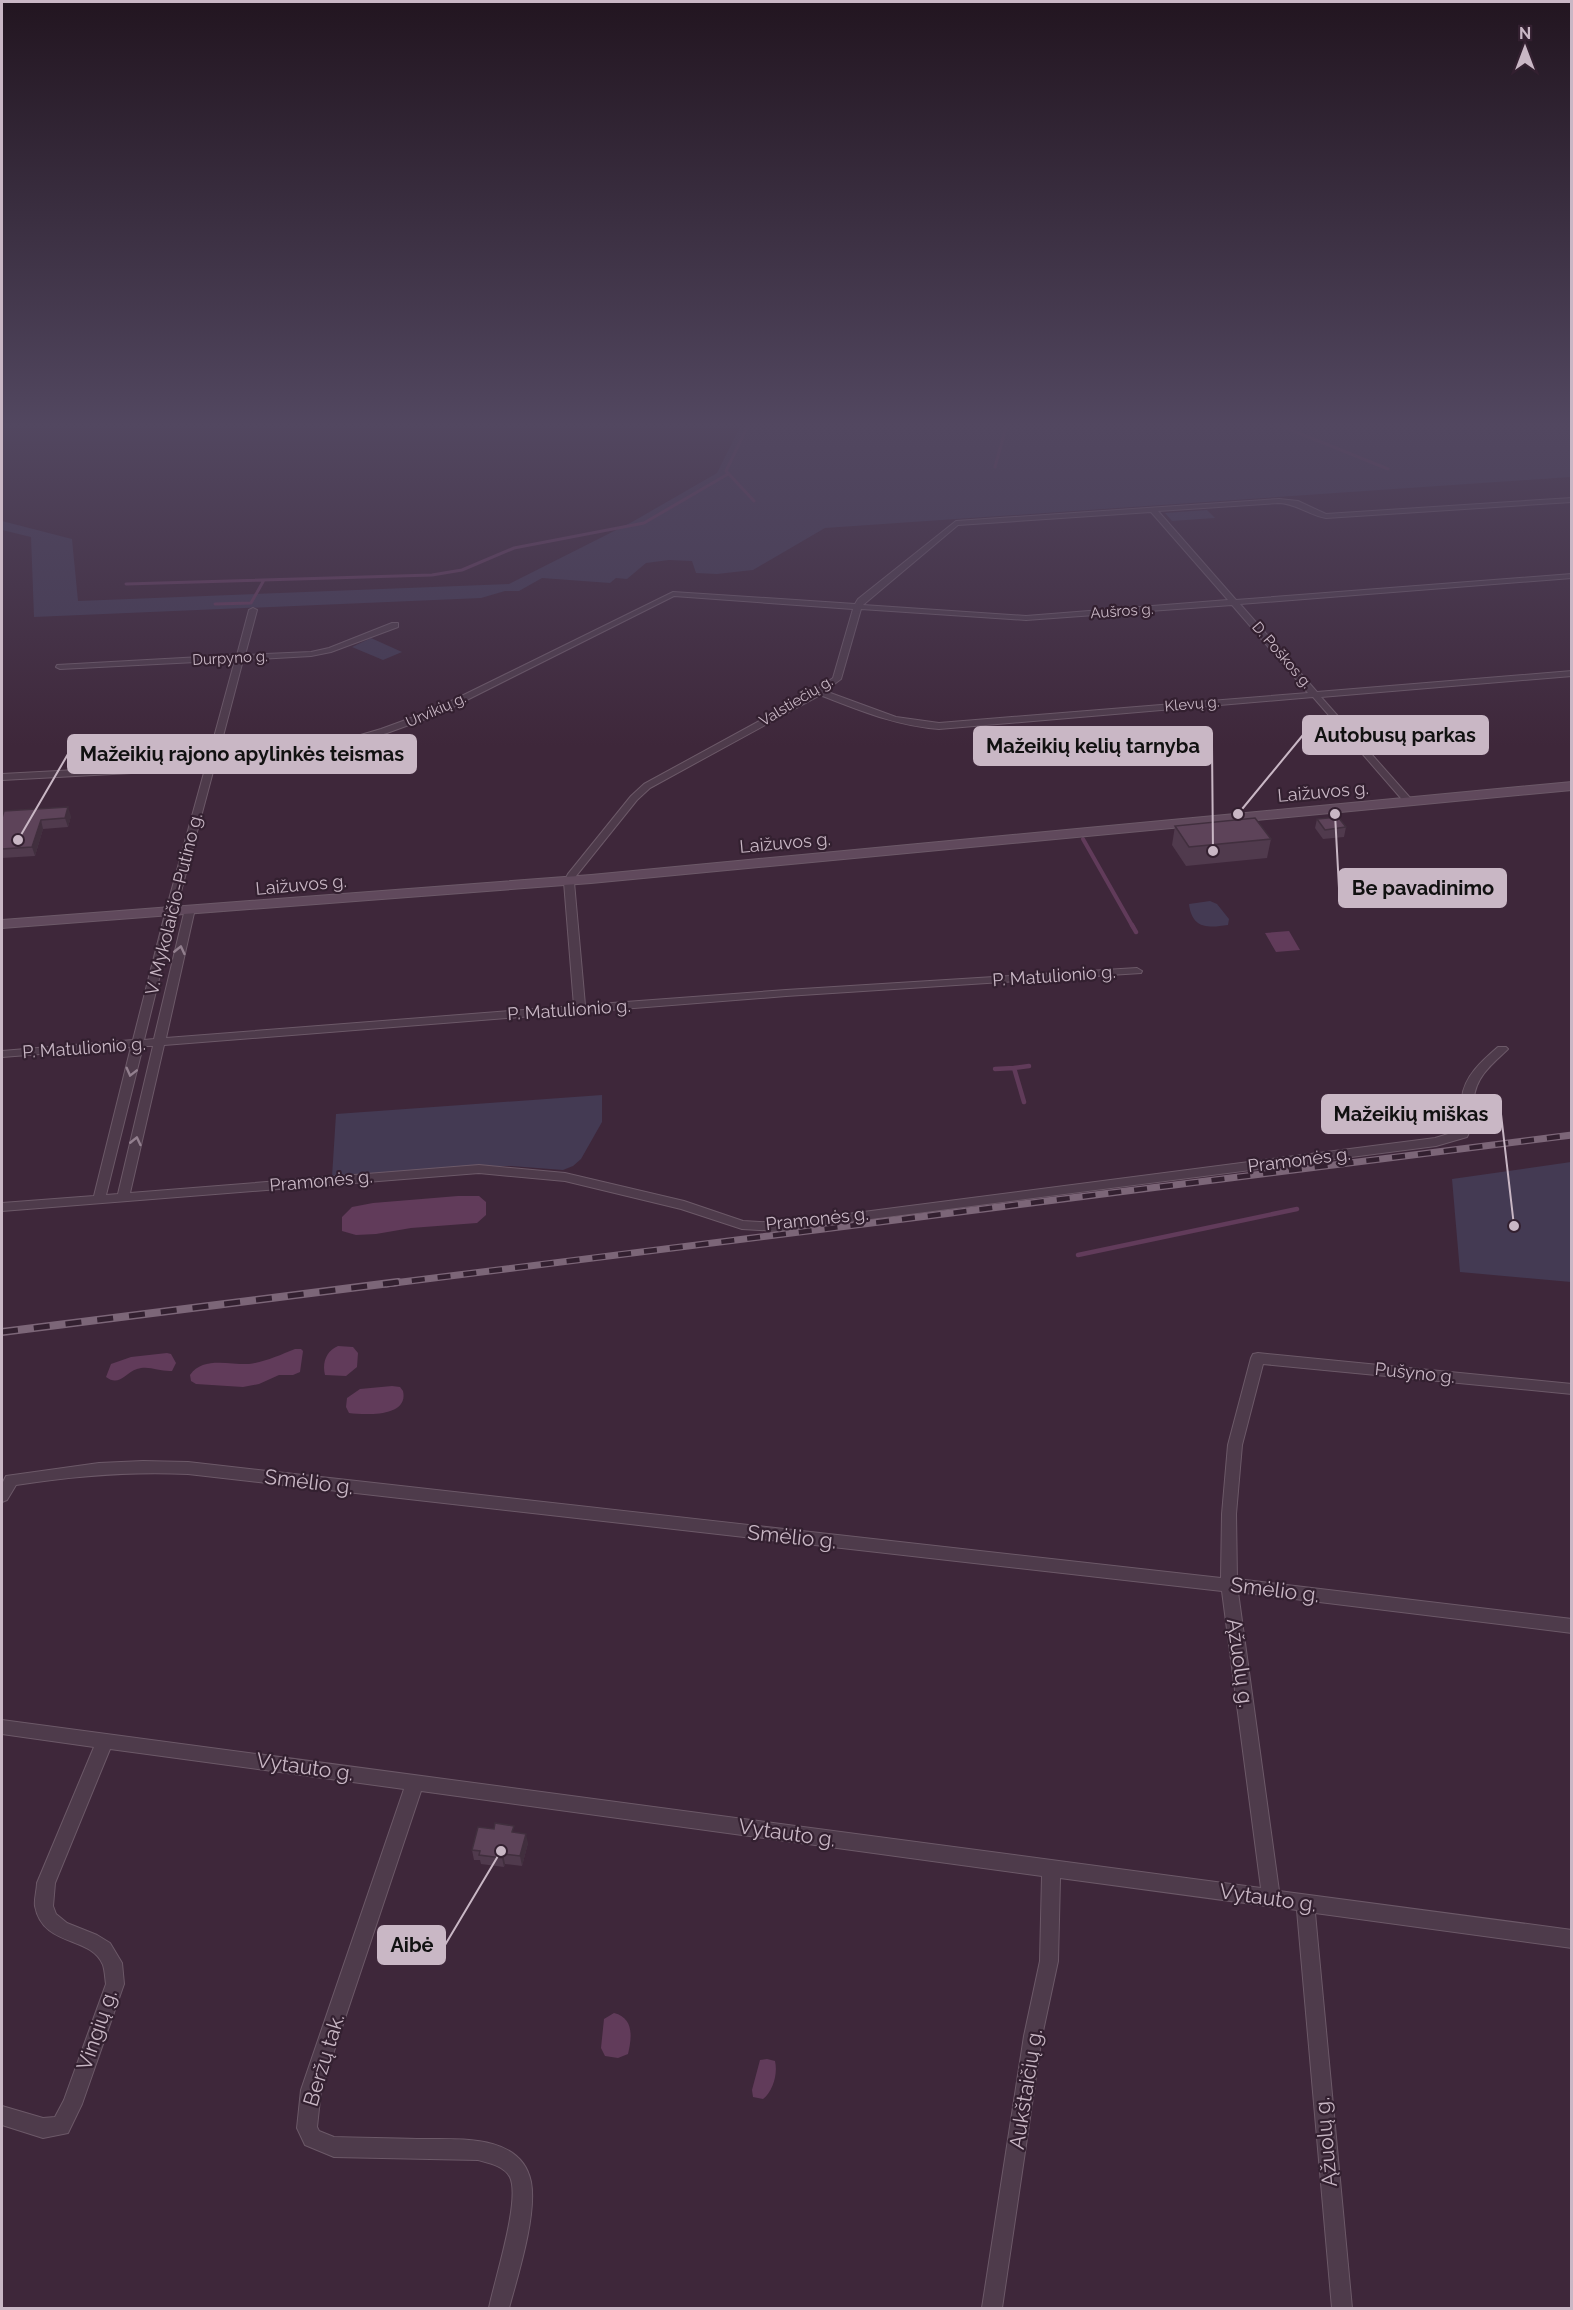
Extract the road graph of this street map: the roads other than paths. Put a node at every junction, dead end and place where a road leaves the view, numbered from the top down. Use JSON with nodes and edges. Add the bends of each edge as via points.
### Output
{"nodes":[{"id":1,"x":946,"y":531,"type":"edge"},
{"id":2,"x":1172,"y":531,"type":"edge"},
{"id":3,"x":1572,"y":576,"type":"edge"},
{"id":4,"x":673,"y":594,"type":"joint"},
{"id":5,"x":1237,"y":604,"type":"junction"},
{"id":6,"x":857,"y":608,"type":"junction"},
{"id":7,"x":253,"y":610,"type":"dead end"},
{"id":8,"x":395,"y":625,"type":"dead end"},
{"id":9,"x":241,"y":658,"type":"junction"},
{"id":10,"x":60,"y":667,"type":"dead end"},
{"id":11,"x":1572,"y":673,"type":"edge"},
{"id":12,"x":819,"y":692,"type":"junction"},
{"id":13,"x":1314,"y":693,"type":"junction"},
{"id":14,"x":210,"y":766,"type":"junction"},
{"id":15,"x":2,"y":777,"type":"edge"},
{"id":16,"x":1572,"y":786,"type":"edge"},
{"id":17,"x":1409,"y":802,"type":"junction"},
{"id":18,"x":569,"y":882,"type":"junction"},
{"id":19,"x":189,"y":912,"type":"junction"},
{"id":20,"x":170,"y":914,"type":"junction"},
{"id":21,"x":2,"y":924,"type":"edge"},
{"id":22,"x":1137,"y":971,"type":"dead end"},
{"id":23,"x":580,"y":1008,"type":"junction"},
{"id":24,"x":159,"y":1043,"type":"junction"},
{"id":25,"x":138,"y":1044,"type":"junction"},
{"id":26,"x":1502,"y":1049,"type":"dead end"},
{"id":27,"x":2,"y":1054,"type":"edge"},
{"id":28,"x":123,"y":1198,"type":"junction"},
{"id":29,"x":99,"y":1200,"type":"junction"},
{"id":30,"x":2,"y":1207,"type":"edge"},
{"id":31,"x":1258,"y":1358,"type":"joint"},
{"id":32,"x":1572,"y":1389,"type":"edge"},
{"id":33,"x":2,"y":1496,"type":"edge"},
{"id":34,"x":1229,"y":1585,"type":"junction"},
{"id":35,"x":1572,"y":1626,"type":"edge"},
{"id":36,"x":2,"y":1727,"type":"edge"},
{"id":37,"x":105,"y":1740,"type":"junction"},
{"id":38,"x":415,"y":1783,"type":"junction"},
{"id":39,"x":1052,"y":1869,"type":"junction"},
{"id":40,"x":1271,"y":1899,"type":"junction"},
{"id":41,"x":1305,"y":1903,"type":"junction"},
{"id":42,"x":1572,"y":1939,"type":"edge"},
{"id":43,"x":2,"y":2116,"type":"edge"},
{"id":44,"x":499,"y":2308,"type":"edge"},
{"id":45,"x":992,"y":2308,"type":"edge"},
{"id":46,"x":1342,"y":2308,"type":"edge"}],
"edges":[{"from":1,"to":6,"type":"street","name":"Valstiečių g."},
{"from":2,"to":5,"type":"street","name":"D. Poškos g."},
{"from":3,"to":5,"type":"street","name":"Aušros g."},
{"from":4,"to":6,"type":"street","name":"Aušros g."},
{"from":4,"to":14,"type":"street","name":"Urvikių g.","via":[[412,722],[276,761]]},
{"from":5,"to":6,"type":"street","name":"Aušros g.","via":[[1026,618]]},
{"from":5,"to":13,"type":"street","name":"D. Poškos g."},
{"from":6,"to":12,"type":"street","name":"Valstiečių g.","via":[[837,679]]},
{"from":7,"to":9,"type":"street","name":"V. Mykolaičio-Putino g."},
{"from":8,"to":9,"type":"street","name":"Durpyno g.","via":[[331,650]]},
{"from":9,"to":10,"type":"street","name":"Durpyno g."},
{"from":9,"to":14,"type":"street","name":"V. Mykolaičio-Putino g."},
{"from":11,"to":13,"type":"street","name":"Klevų g."},
{"from":12,"to":13,"type":"street","name":"Klevų g.","via":[[918,726]]},
{"from":12,"to":18,"type":"street","name":"Valstiečių g.","via":[[647,786]]},
{"from":13,"to":17,"type":"street","name":"D. Poškos g."},
{"from":14,"to":15,"type":"street","name":"Urvikių g."},
{"from":14,"to":20,"type":"street","name":"V. Mykolaičio-Putino g."},
{"from":16,"to":17,"type":"main road","name":"Laižuvos g."},
{"from":17,"to":18,"type":"main road","name":"Laižuvos g."},
{"from":18,"to":19,"type":"main road","name":"Laižuvos g."},
{"from":18,"to":23,"type":"street"},
{"from":19,"to":20,"type":"main road","name":"Laižuvos g."},
{"from":24,"to":19,"type":"street","name":"V. Mykolaičio-Putino g.","one_way":true},
{"from":20,"to":21,"type":"main road","name":"Laižuvos g."},
{"from":20,"to":25,"type":"street","name":"V. Mykolaičio-Putino g."},
{"from":22,"to":23,"type":"street","name":"P. Matulionio g."},
{"from":23,"to":24,"type":"street","name":"P. Matulionio g."},
{"from":24,"to":25,"type":"street","name":"P. Matulionio g."},
{"from":28,"to":24,"type":"street","name":"V. Mykolaičio-Putino g.","one_way":true},
{"from":25,"to":27,"type":"street","name":"P. Matulionio g."},
{"from":25,"to":29,"type":"street","name":"V. Mykolaičio-Putino g.","one_way":true},
{"from":26,"to":28,"type":"street","name":"Pramonės g.","via":[[1480,1069],[1468,1095],[1470,1121],[1463,1134],[1436,1142],[778,1227],[742,1225],[684,1205],[565,1177],[479,1169]]},
{"from":28,"to":29,"type":"street","name":"Pramonės g."},
{"from":29,"to":30,"type":"street","name":"Pramonės g."},
{"from":31,"to":32,"type":"street","name":"Pušyno g."},
{"from":31,"to":34,"type":"street","name":"Ąžuolų g.","via":[[1235,1445],[1229,1514]]},
{"from":33,"to":34,"type":"street","name":"Smėlio g.","via":[[11,1480],[117,1466],[188,1468]]},
{"from":34,"to":35,"type":"street","name":"Smėlio g."},
{"from":34,"to":40,"type":"street","name":"Ąžuolų g."},
{"from":36,"to":37,"type":"street","name":"Vytauto g."},
{"from":37,"to":38,"type":"street","name":"Vytauto g."},
{"from":37,"to":43,"type":"street","name":"Vingių g.","via":[[42,1898],[50,1923],[98,1944],[110,1955],[114,1984],[61,2126],[43,2128]]},
{"from":38,"to":39,"type":"street","name":"Vytauto g."},
{"from":38,"to":44,"type":"street","name":"Beržų tak.","via":[[311,2090],[307,2128],[312,2138],[334,2147],[478,2150],[509,2162],[523,2188],[522,2206]]},
{"from":39,"to":40,"type":"street","name":"Vytauto g."},
{"from":39,"to":45,"type":"street","name":"Aukštaičių g.","via":[[1049,1961],[1033,2036]]},
{"from":40,"to":41,"type":"street","name":"Vytauto g."},
{"from":41,"to":42,"type":"street","name":"Vytauto g."},
{"from":41,"to":46,"type":"street","name":"Ąžuolų g."}]}
